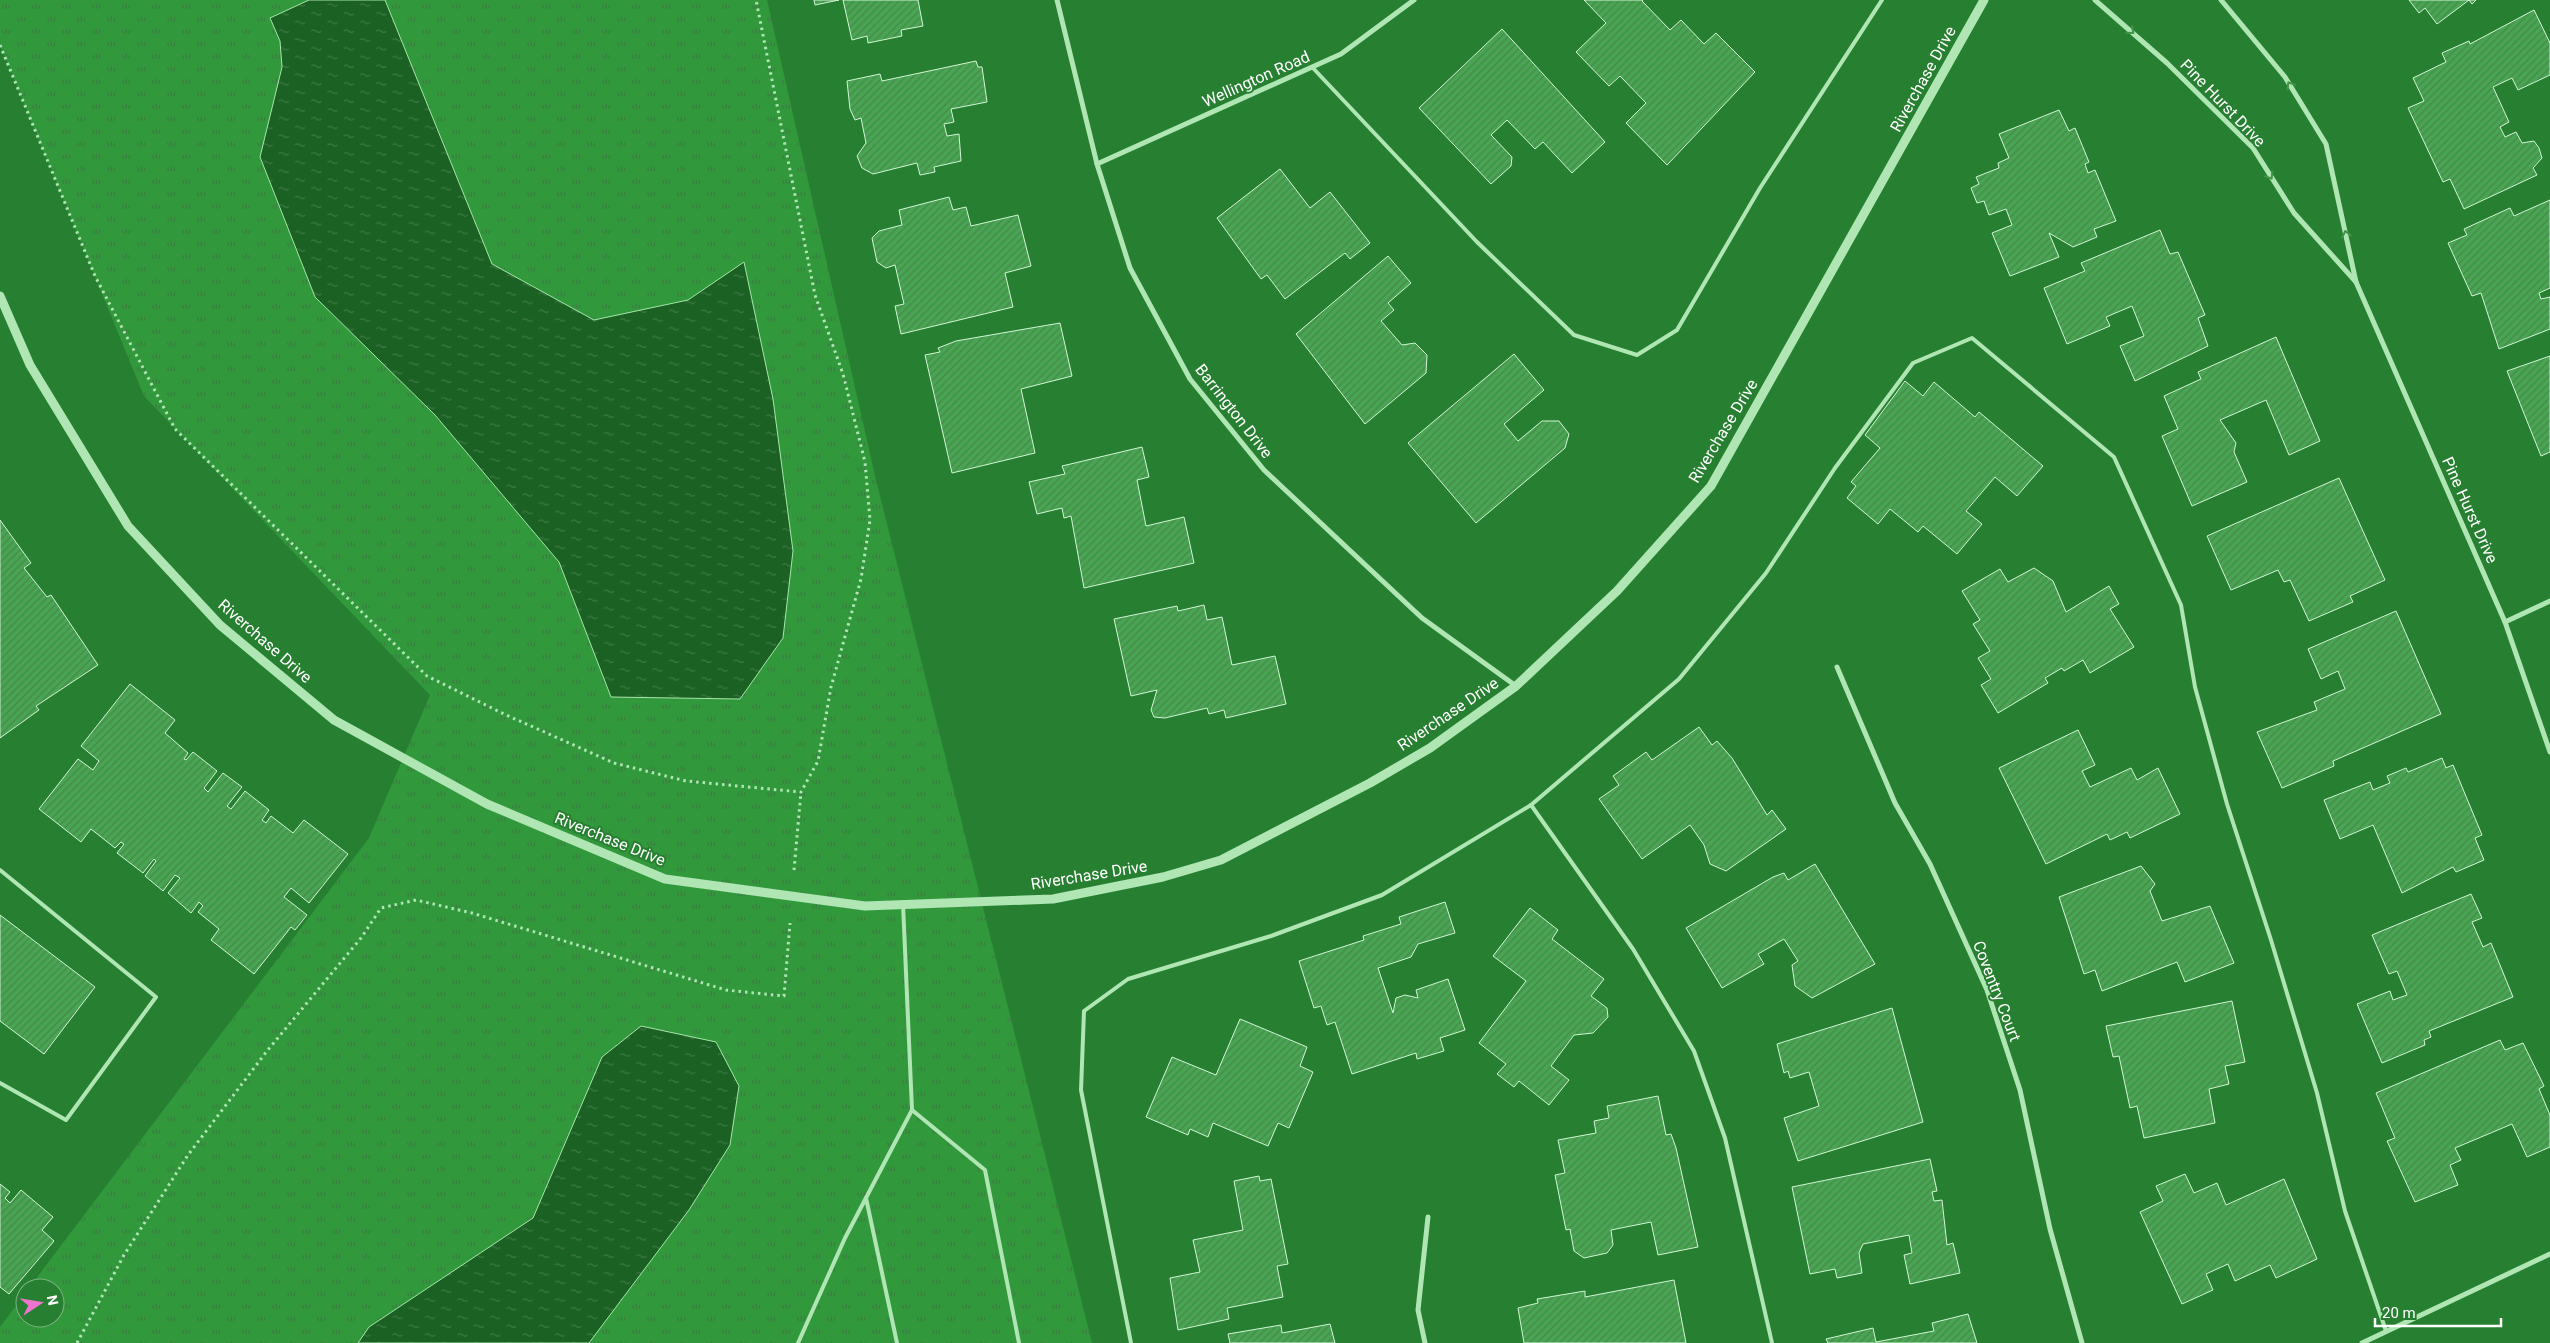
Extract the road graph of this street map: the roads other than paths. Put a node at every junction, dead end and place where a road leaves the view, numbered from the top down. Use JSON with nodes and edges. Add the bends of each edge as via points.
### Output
{"nodes":[{"id":1,"x":1057,"y":0,"type":"edge"},
{"id":2,"x":1414,"y":0,"type":"edge"},
{"id":3,"x":1882,"y":0,"type":"edge"},
{"id":4,"x":1984,"y":0,"type":"edge"},
{"id":5,"x":2095,"y":0,"type":"edge"},
{"id":6,"x":2221,"y":0,"type":"edge"},
{"id":7,"x":1312,"y":67,"type":"junction"},
{"id":8,"x":1097,"y":164,"type":"junction"},
{"id":9,"x":2356,"y":282,"type":"junction"},
{"id":10,"x":0,"y":296,"type":"edge"},
{"id":11,"x":2550,"y":601,"type":"edge"},
{"id":12,"x":2505,"y":622,"type":"junction"},
{"id":13,"x":1837,"y":667,"type":"dead end"},
{"id":14,"x":1516,"y":686,"type":"junction"},
{"id":15,"x":2550,"y":752,"type":"edge"},
{"id":16,"x":1531,"y":805,"type":"junction"},
{"id":17,"x":0,"y":870,"type":"edge"},
{"id":18,"x":903,"y":904,"type":"junction"},
{"id":19,"x":0,"y":1083,"type":"edge"},
{"id":20,"x":912,"y":1110,"type":"junction"},
{"id":21,"x":866,"y":1198,"type":"junction"},
{"id":22,"x":1428,"y":1218,"type":"dead end"},
{"id":23,"x":2550,"y":1254,"type":"edge"},
{"id":24,"x":2386,"y":1331,"type":"junction"},
{"id":25,"x":798,"y":1343,"type":"edge"},
{"id":26,"x":897,"y":1343,"type":"edge"},
{"id":27,"x":1019,"y":1343,"type":"edge"},
{"id":28,"x":1132,"y":1343,"type":"edge"},
{"id":29,"x":1425,"y":1343,"type":"edge"},
{"id":30,"x":1772,"y":1343,"type":"edge"},
{"id":31,"x":2082,"y":1343,"type":"edge"},
{"id":32,"x":2362,"y":1343,"type":"edge"}],
"edges":[{"from":1,"to":8,"type":"street","name":"Barrington Drive"},
{"from":2,"to":7,"type":"street","name":"Wellington Road","via":[[1341,54]]},
{"from":3,"to":7,"type":"lane","via":[[1760,188],[1677,330],[1637,354],[1574,335],[1477,242]]},
{"from":4,"to":14,"type":"street","name":"Riverchase Drive","via":[[1711,486],[1617,591]]},
{"from":5,"to":9,"type":"street","name":"Pine Hurst Drive","one_way":true,"via":[[2167,63],[2253,148],[2294,213]]},
{"from":9,"to":6,"type":"street","name":"Pine Hurst Drive","one_way":true,"via":[[2326,144],[2285,77]]},
{"from":7,"to":8,"type":"street","name":"Wellington Road"},
{"from":8,"to":14,"type":"street","name":"Barrington Drive","via":[[1130,268],[1190,379],[1264,470],[1422,618]]},
{"from":9,"to":12,"type":"street","name":"Pine Hurst Drive"},
{"from":10,"to":18,"type":"street","name":"Riverchase Drive","via":[[30,365],[128,526],[220,625],[334,720],[486,804],[665,879],[865,906]]},
{"from":11,"to":12,"type":"street"},
{"from":12,"to":15,"type":"street","name":"Pine Hurst Drive"},
{"from":13,"to":31,"type":"street","name":"Coventry Court","via":[[1895,803],[1930,864],[1987,990],[2020,1090],[2050,1229]]},
{"from":14,"to":18,"type":"street","name":"Riverchase Drive","via":[[1430,748],[1221,860],[1163,878],[1053,899]]},
{"from":16,"to":24,"type":"lane","via":[[1679,679],[1766,573],[1834,468],[1913,363],[1972,338],[2114,457],[2181,606],[2195,687],[2226,804],[2271,940],[2314,1084],[2346,1211]]},
{"from":16,"to":28,"type":"lane","via":[[1382,895],[1271,936],[1128,979],[1084,1011],[1080,1090]]},
{"from":16,"to":30,"type":"lane","via":[[1633,949],[1694,1051],[1725,1138]]},
{"from":17,"to":19,"type":"lane","via":[[156,997],[66,1120]]},
{"from":18,"to":20,"type":"lane"},
{"from":20,"to":21,"type":"lane"},
{"from":20,"to":27,"type":"lane","via":[[985,1170]]},
{"from":21,"to":25,"type":"lane"},
{"from":21,"to":26,"type":"lane"},
{"from":22,"to":29,"type":"street","via":[[1418,1310]]},
{"from":23,"to":24,"type":"street"},
{"from":24,"to":32,"type":"street"}]}
